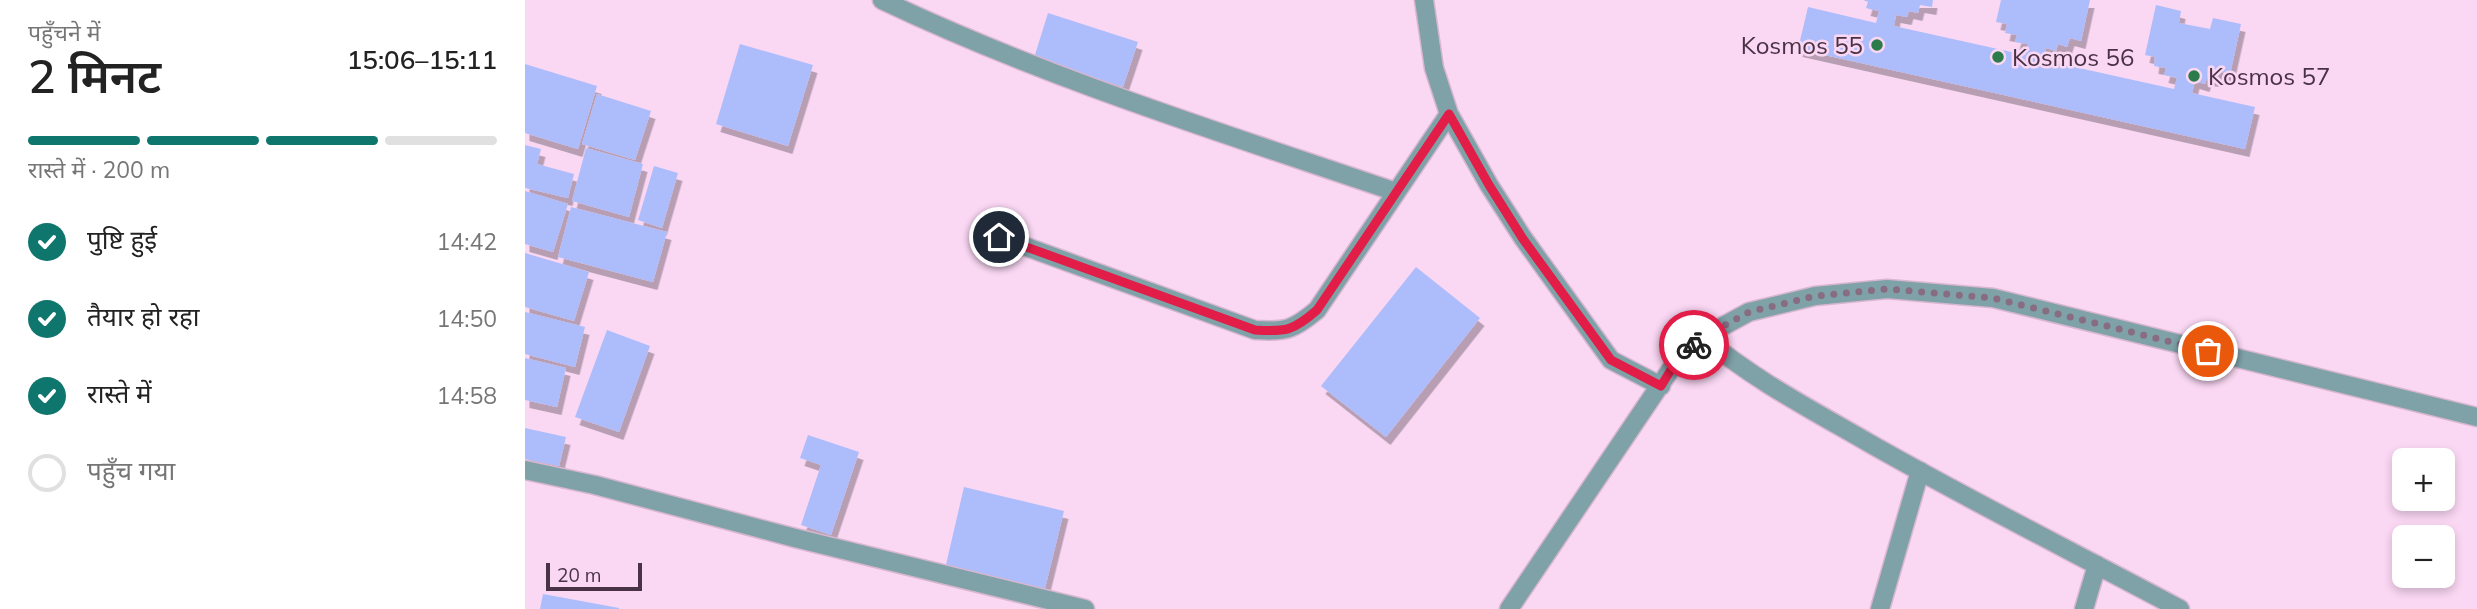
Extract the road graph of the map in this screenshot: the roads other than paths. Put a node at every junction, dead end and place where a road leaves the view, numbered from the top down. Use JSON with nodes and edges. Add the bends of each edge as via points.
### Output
{"nodes":[{"id":1,"x":882,"y":0,"type":"edge"},
{"id":2,"x":1424,"y":0,"type":"edge"},
{"id":3,"x":1449,"y":114,"type":"junction"},
{"id":4,"x":1396,"y":192,"type":"junction"},
{"id":5,"x":999,"y":237,"type":"dead end"},
{"id":6,"x":1703,"y":337,"type":"junction"},
{"id":7,"x":1661,"y":386,"type":"junction"},
{"id":8,"x":2477,"y":416,"type":"edge"},
{"id":9,"x":525,"y":470,"type":"edge"},
{"id":10,"x":1920,"y":471,"type":"junction"},
{"id":11,"x":2097,"y":565,"type":"junction"},
{"id":12,"x":1085,"y":609,"type":"edge"},
{"id":13,"x":1509,"y":609,"type":"edge"},
{"id":14,"x":1880,"y":609,"type":"edge"},
{"id":15,"x":2084,"y":609,"type":"edge"},
{"id":16,"x":2180,"y":609,"type":"edge"}],
"edges":[{"from":1,"to":4,"type":"street","via":[[972,41],[1134,103]]},
{"from":2,"to":3,"type":"street","via":[[1434,68]]},
{"from":3,"to":4,"type":"street"},
{"from":3,"to":7,"type":"street","via":[[1523,239],[1611,360]]},
{"from":4,"to":5,"type":"street","via":[[1317,310],[1298,326],[1277,331],[1255,330]]},
{"from":6,"to":7,"type":"street","via":[[1677,360]]},
{"from":6,"to":8,"type":"street","via":[[1749,312],[1815,296],[1887,289],[1993,298]]},
{"from":6,"to":10,"type":"street","via":[[1769,386]]},
{"from":7,"to":13,"type":"street"},
{"from":9,"to":12,"type":"street"},
{"from":10,"to":11,"type":"street"},
{"from":10,"to":14,"type":"street"},
{"from":11,"to":15,"type":"street"},
{"from":11,"to":16,"type":"street"}]}
